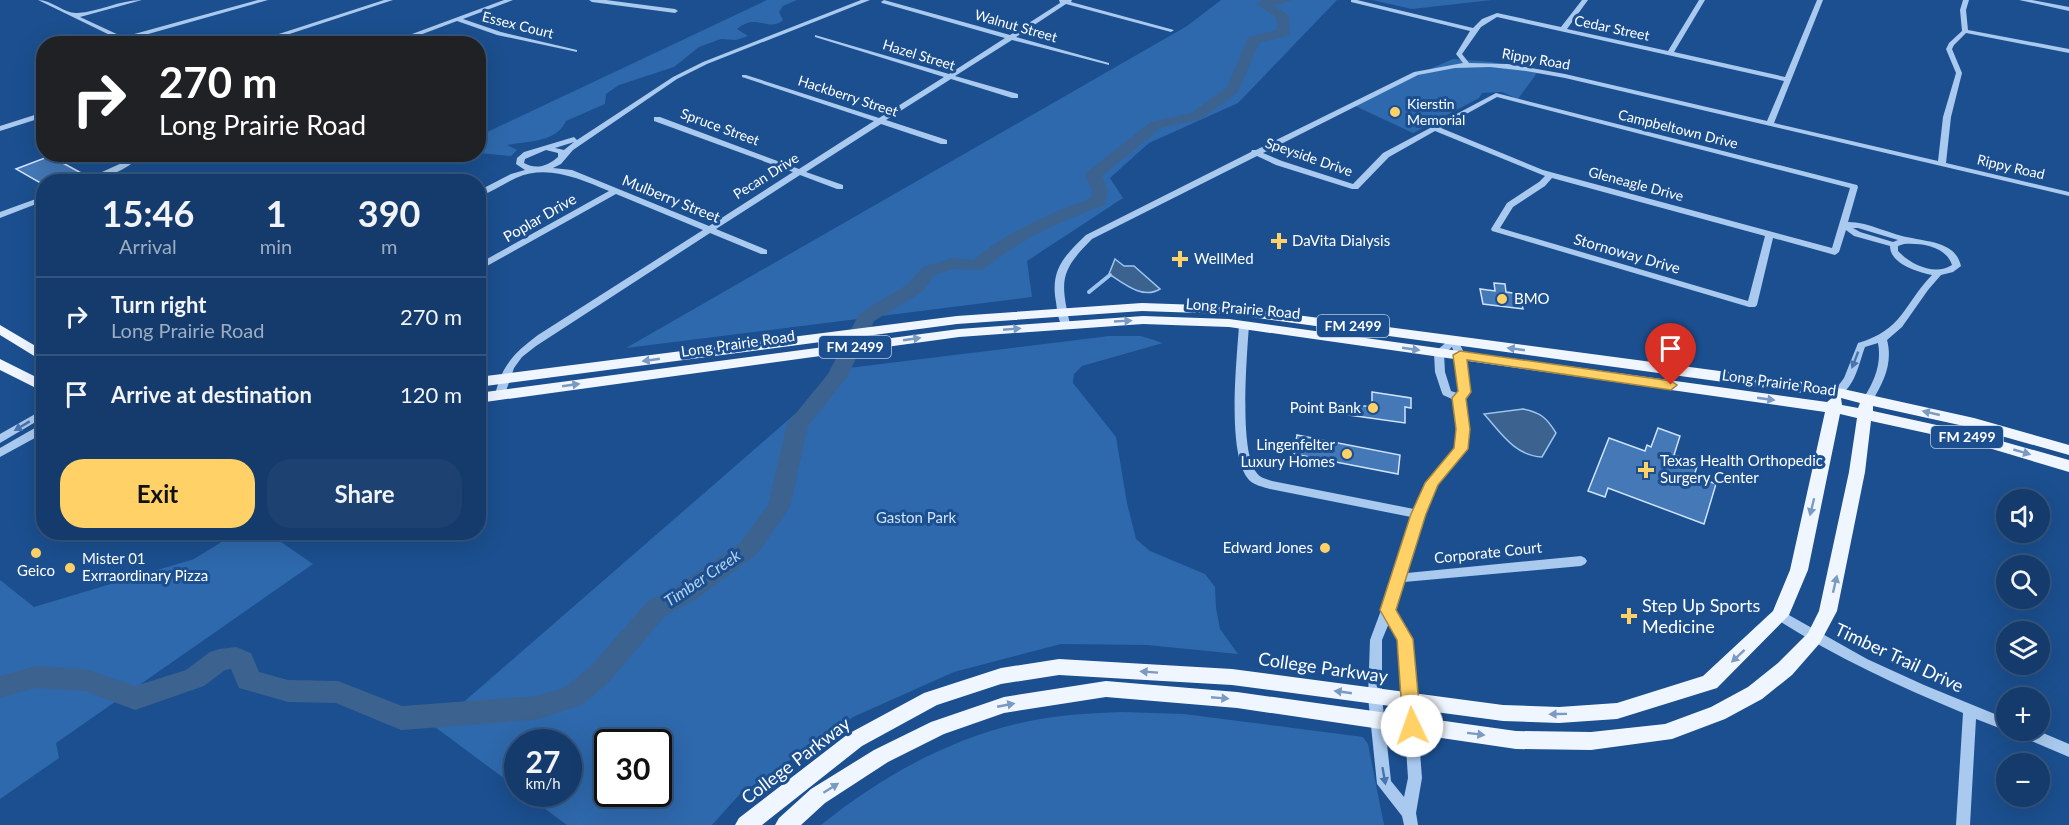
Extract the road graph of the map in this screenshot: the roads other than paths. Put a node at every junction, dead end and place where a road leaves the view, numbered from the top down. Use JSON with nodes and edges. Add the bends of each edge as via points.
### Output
{"nodes":[{"id":1,"x":41,"y":0,"type":"edge"},
{"id":2,"x":139,"y":0,"type":"edge"},
{"id":3,"x":265,"y":0,"type":"edge"},
{"id":4,"x":390,"y":0,"type":"edge"},
{"id":5,"x":510,"y":0,"type":"edge"},
{"id":6,"x":592,"y":0,"type":"edge"},
{"id":7,"x":867,"y":0,"type":"edge"},
{"id":8,"x":1585,"y":0,"type":"edge"},
{"id":9,"x":1702,"y":0,"type":"edge"},
{"id":10,"x":1820,"y":0,"type":"edge"},
{"id":11,"x":1965,"y":0,"type":"edge"},
{"id":12,"x":2022,"y":0,"type":"edge"},
{"id":13,"x":1063,"y":1,"type":"edge"},
{"id":14,"x":1353,"y":1,"type":"edge"},
{"id":15,"x":884,"y":2,"type":"dead end"},
{"id":16,"x":2069,"y":9,"type":"edge"},
{"id":17,"x":675,"y":11,"type":"dead end"},
{"id":18,"x":75,"y":16,"type":"junction"},
{"id":19,"x":457,"y":19,"type":"junction"},
{"id":20,"x":1171,"y":30,"type":"dead end"},
{"id":21,"x":1474,"y":30,"type":"junction"},
{"id":22,"x":1562,"y":30,"type":"junction"},
{"id":23,"x":1965,"y":31,"type":"junction"},
{"id":24,"x":116,"y":36,"type":"edge"},
{"id":25,"x":134,"y":36,"type":"edge"},
{"id":26,"x":276,"y":36,"type":"edge"},
{"id":27,"x":410,"y":36,"type":"edge"},
{"id":28,"x":817,"y":36,"type":"dead end"},
{"id":29,"x":1010,"y":37,"type":"junction"},
{"id":30,"x":575,"y":51,"type":"dead end"},
{"id":31,"x":2069,"y":51,"type":"edge"},
{"id":32,"x":1670,"y":53,"type":"junction"},
{"id":33,"x":1466,"y":63,"type":"junction"},
{"id":34,"x":1107,"y":64,"type":"dead end"},
{"id":35,"x":744,"y":76,"type":"dead end"},
{"id":36,"x":949,"y":76,"type":"junction"},
{"id":37,"x":1789,"y":80,"type":"junction"},
{"id":38,"x":1015,"y":96,"type":"dead end"},
{"id":39,"x":36,"y":117,"type":"edge"},
{"id":40,"x":657,"y":118,"type":"dead end"},
{"id":41,"x":880,"y":120,"type":"junction"},
{"id":42,"x":1770,"y":124,"type":"junction"},
{"id":43,"x":601,"y":128,"type":"junction"},
{"id":44,"x":1434,"y":128,"type":"junction"},
{"id":45,"x":0,"y":129,"type":"edge"},
{"id":46,"x":944,"y":141,"type":"dead end"},
{"id":47,"x":548,"y":148,"type":"junction"},
{"id":48,"x":1255,"y":152,"type":"junction"},
{"id":49,"x":563,"y":157,"type":"junction"},
{"id":50,"x":519,"y":161,"type":"junction"},
{"id":51,"x":130,"y":162,"type":"edge"},
{"id":52,"x":1942,"y":165,"type":"junction"},
{"id":53,"x":537,"y":169,"type":"junction"},
{"id":54,"x":799,"y":171,"type":"junction"},
{"id":55,"x":569,"y":172,"type":"junction"},
{"id":56,"x":103,"y":174,"type":"edge"},
{"id":57,"x":1550,"y":175,"type":"junction"},
{"id":58,"x":486,"y":186,"type":"edge"},
{"id":59,"x":840,"y":187,"type":"dead end"},
{"id":60,"x":486,"y":190,"type":"edge"},
{"id":61,"x":616,"y":191,"type":"junction"},
{"id":62,"x":2069,"y":194,"type":"edge"},
{"id":63,"x":36,"y":201,"type":"edge"},
{"id":64,"x":0,"y":215,"type":"edge"},
{"id":65,"x":1844,"y":225,"type":"junction"},
{"id":66,"x":708,"y":229,"type":"junction"},
{"id":67,"x":1770,"y":234,"type":"junction"},
{"id":68,"x":1908,"y":240,"type":"junction"},
{"id":69,"x":1894,"y":245,"type":"junction"},
{"id":70,"x":764,"y":252,"type":"dead end"},
{"id":71,"x":486,"y":264,"type":"edge"},
{"id":72,"x":1916,"y":267,"type":"junction"},
{"id":73,"x":1939,"y":272,"type":"junction"},
{"id":74,"x":1923,"y":288,"type":"junction"},
{"id":75,"x":1063,"y":318,"type":"junction"},
{"id":76,"x":1244,"y":325,"type":"junction"},
{"id":77,"x":0,"y":330,"type":"edge"},
{"id":78,"x":1454,"y":340,"type":"junction"},
{"id":79,"x":1882,"y":340,"type":"junction"},
{"id":80,"x":36,"y":353,"type":"edge"},
{"id":81,"x":1439,"y":353,"type":"junction"},
{"id":82,"x":1460,"y":355,"type":"junction"},
{"id":83,"x":0,"y":364,"type":"edge"},
{"id":84,"x":36,"y":383,"type":"edge"},
{"id":85,"x":486,"y":384,"type":"edge"},
{"id":86,"x":501,"y":387,"type":"junction"},
{"id":87,"x":486,"y":394,"type":"edge"},
{"id":88,"x":1459,"y":398,"type":"junction"},
{"id":89,"x":1836,"y":401,"type":"junction"},
{"id":90,"x":1866,"y":406,"type":"junction"},
{"id":91,"x":36,"y":417,"type":"edge"},
{"id":92,"x":36,"y":433,"type":"edge"},
{"id":93,"x":0,"y":439,"type":"edge"},
{"id":94,"x":2069,"y":450,"type":"edge"},
{"id":95,"x":0,"y":453,"type":"edge"},
{"id":96,"x":2069,"y":466,"type":"edge"},
{"id":97,"x":1418,"y":514,"type":"junction"},
{"id":98,"x":1581,"y":561,"type":"dead end"},
{"id":99,"x":1399,"y":578,"type":"junction"},
{"id":100,"x":1388,"y":610,"type":"junction"},
{"id":101,"x":1780,"y":615,"type":"junction"},
{"id":102,"x":1814,"y":638,"type":"junction"},
{"id":103,"x":1104,"y":669,"type":"junction"},
{"id":104,"x":1106,"y":689,"type":"junction"},
{"id":105,"x":1376,"y":697,"type":"junction"},
{"id":106,"x":1411,"y":701,"type":"junction"},
{"id":107,"x":1970,"y":710,"type":"junction"},
{"id":108,"x":1378,"y":721,"type":"junction"},
{"id":109,"x":1996,"y":721,"type":"edge"},
{"id":110,"x":1412,"y":726,"type":"junction"},
{"id":111,"x":2046,"y":741,"type":"edge"},
{"id":112,"x":2069,"y":751,"type":"edge"},
{"id":113,"x":1410,"y":819,"type":"edge"},
{"id":114,"x":746,"y":825,"type":"edge"},
{"id":115,"x":786,"y":825,"type":"edge"},
{"id":116,"x":1963,"y":825,"type":"edge"}],
"edges":[{"from":1,"to":18,"type":"street"},
{"from":2,"to":18,"type":"street"},
{"from":3,"to":25,"type":"street"},
{"from":4,"to":26,"type":"street"},
{"from":5,"to":19,"type":"street"},
{"from":6,"to":17,"type":"street"},
{"from":7,"to":43,"type":"street","via":[[705,63],[675,78]]},
{"from":8,"to":22,"type":"street"},
{"from":9,"to":32,"type":"street"},
{"from":10,"to":37,"type":"street"},
{"from":11,"to":23,"type":"street"},
{"from":12,"to":16,"type":"street"},
{"from":13,"to":20,"type":"street"},
{"from":13,"to":29,"type":"street","name":"Pecan Drive"},
{"from":14,"to":21,"type":"street"},
{"from":15,"to":29,"type":"street","name":"Walnut Street"},
{"from":18,"to":24,"type":"street"},
{"from":19,"to":27,"type":"street"},
{"from":19,"to":30,"type":"street","name":"Essex Court","via":[[499,34]]},
{"from":21,"to":22,"type":"street","name":"Cedar Street","via":[[1487,17],[1497,15]]},
{"from":21,"to":33,"type":"street","via":[[1459,54]]},
{"from":22,"to":32,"type":"street","name":"Cedar Street"},
{"from":23,"to":31,"type":"street"},
{"from":23,"to":52,"type":"street","via":[[1949,49],[1959,73],[1947,117]]},
{"from":28,"to":36,"type":"street","name":"Hazel Street"},
{"from":29,"to":34,"type":"street","name":"Walnut Street"},
{"from":29,"to":36,"type":"street","name":"Pecan Drive"},
{"from":32,"to":37,"type":"street","name":"Cedar Street"},
{"from":33,"to":42,"type":"street","name":"Rippy Road","via":[[1516,66]]},
{"from":33,"to":48,"type":"street","name":"Rippy Road","via":[[1416,73]]},
{"from":35,"to":41,"type":"street","name":"Hackberry Street"},
{"from":36,"to":38,"type":"street","name":"Hazel Street"},
{"from":36,"to":41,"type":"street","name":"Pecan Drive"},
{"from":37,"to":42,"type":"street"},
{"from":39,"to":45,"type":"street"},
{"from":40,"to":54,"type":"street","name":"Spruce Street"},
{"from":41,"to":46,"type":"street","name":"Hackberry Street"},
{"from":41,"to":54,"type":"street","name":"Pecan Drive"},
{"from":42,"to":52,"type":"street","name":"Rippy Road"},
{"from":43,"to":47,"type":"street"},
{"from":43,"to":49,"type":"street"},
{"from":44,"to":48,"type":"street","name":"Speyside Drive","via":[[1386,155],[1355,187]]},
{"from":44,"to":57,"type":"street","name":"Gleneagle Drive"},
{"from":44,"to":65,"type":"street","name":"Campbeltown Drive","via":[[1496,95],[1854,188]]},
{"from":47,"to":49,"type":"street","via":[[559,150]]},
{"from":47,"to":50,"type":"street","via":[[529,152]]},
{"from":48,"to":75,"type":"street","name":"Rippy Road","via":[[1089,237],[1072,253],[1063,269],[1057,288]]},
{"from":49,"to":53,"type":"street","via":[[551,166]]},
{"from":49,"to":55,"type":"street","via":[[564,168]]},
{"from":50,"to":53,"type":"street","via":[[522,167]]},
{"from":50,"to":58,"type":"street","via":[[511,171]]},
{"from":51,"to":56,"type":"street"},
{"from":52,"to":62,"type":"street","name":"Rippy Road"},
{"from":53,"to":55,"type":"street","name":"Mulberry Street"},
{"from":53,"to":60,"type":"street"},
{"from":54,"to":59,"type":"street","name":"Spruce Street"},
{"from":54,"to":66,"type":"street","name":"Pecan Drive"},
{"from":55,"to":61,"type":"street","name":"Mulberry Street"},
{"from":57,"to":67,"type":"street","name":"Gleneagle Drive"},
{"from":57,"to":67,"type":"street","name":"Stornoway Drive","via":[[1510,205],[1495,229],[1752,305]]},
{"from":61,"to":66,"type":"street","name":"Mulberry Street"},
{"from":61,"to":71,"type":"street","name":"Poplar Drive"},
{"from":63,"to":64,"type":"street"},
{"from":65,"to":67,"type":"street","name":"Gleneagle Drive","via":[[1835,252]]},
{"from":65,"to":68,"type":"street","via":[[1859,225]]},
{"from":65,"to":69,"type":"street","via":[[1857,234]]},
{"from":66,"to":70,"type":"street","name":"Mulberry Street"},
{"from":66,"to":86,"type":"street","name":"Pecan Drive","via":[[513,357]]},
{"from":68,"to":69,"type":"street"},
{"from":68,"to":73,"type":"street","name":"College Parkway","via":[[1930,244],[1953,256],[1958,263],[1955,269]]},
{"from":69,"to":72,"type":"street","via":[[1897,256]]},
{"from":72,"to":73,"type":"street"},
{"from":72,"to":74,"type":"street"},
{"from":73,"to":74,"type":"street","name":"College Parkway"},
{"from":74,"to":79,"type":"street","name":"College Parkway","via":[[1908,315]]},
{"from":75,"to":76,"type":"main road","name":"Long Prairie Road","number":"FM 2499","one_way":true},
{"from":75,"to":78,"type":"main road","name":"Long Prairie Road","number":"FM 2499","via":[[1142,307],[1229,310]]},
{"from":75,"to":86,"type":"main road","name":"Long Prairie Road","number":"FM 2499","via":[[958,326]]},
{"from":76,"to":81,"type":"main road","name":"Long Prairie Road","number":"FM 2499","one_way":true},
{"from":76,"to":97,"type":"street","via":[[1243,458],[1252,477],[1270,485]]},
{"from":77,"to":80,"type":"main road"},
{"from":78,"to":81,"type":"street"},
{"from":78,"to":82,"type":"street"},
{"from":89,"to":78,"type":"main road","name":"Long Prairie Road","number":"FM 2499","one_way":true},
{"from":79,"to":89,"type":"street","name":"College Parkway","one_way":true,"via":[[1861,345]]},
{"from":79,"to":90,"type":"street","via":[[1886,354]]},
{"from":81,"to":82,"type":"main road","name":"Long Prairie Road","number":"FM 2499"},
{"from":81,"to":88,"type":"street","via":[[1447,393]]},
{"from":82,"to":88,"type":"street","via":[[1465,392]]},
{"from":82,"to":89,"type":"main road","name":"Long Prairie Road","number":"FM 2499","one_way":true},
{"from":83,"to":84,"type":"main road"},
{"from":85,"to":86,"type":"main road","name":"Long Prairie Road","number":"FM 2499"},
{"from":86,"to":87,"type":"main road","name":"Long Prairie Road","number":"FM 2499"},
{"from":88,"to":97,"type":"street","via":[[1461,449],[1432,483]]},
{"from":89,"to":90,"type":"main road","name":"Long Prairie Road","number":"FM 2499"},
{"from":89,"to":101,"type":"main road","name":"College Parkway","one_way":true,"via":[[1799,570]]},
{"from":94,"to":90,"type":"main road","name":"Long Prairie Road","number":"FM 2499","one_way":true,"via":[[1974,423]]},
{"from":90,"to":96,"type":"main road","name":"Long Prairie Road","number":"FM 2499","one_way":true},
{"from":102,"to":90,"type":"main road","one_way":true,"via":[[1828,611],[1840,561]]},
{"from":91,"to":93,"type":"street","one_way":true},
{"from":92,"to":95,"type":"street"},
{"from":97,"to":99,"type":"street"},
{"from":98,"to":99,"type":"street","name":"Corporate Court"},
{"from":99,"to":100,"type":"street"},
{"from":100,"to":105,"type":"street","via":[[1376,640]]},
{"from":100,"to":106,"type":"street","via":[[1405,639]]},
{"from":101,"to":102,"type":"street","name":"Timber Trail Drive"},
{"from":101,"to":106,"type":"main road","name":"College Parkway","one_way":true,"via":[[1710,682],[1617,711],[1503,713]]},
{"from":102,"to":107,"type":"street","name":"Timber Trail Drive","via":[[1887,676]]},
{"from":110,"to":102,"type":"main road","one_way":true,"via":[[1527,740],[1591,741],[1665,732],[1718,713],[1755,693]]},
{"from":103,"to":104,"type":"main road"},
{"from":105,"to":103,"type":"main road","name":"College Parkway","one_way":true,"via":[[1232,677]]},
{"from":103,"to":114,"type":"main road","name":"College Parkway","via":[[1059,667],[1001,676],[931,699],[855,740]]},
{"from":104,"to":108,"type":"main road","one_way":true,"via":[[1237,700]]},
{"from":115,"to":104,"type":"main road","one_way":true,"via":[[818,796],[881,756],[938,728],[994,707]]},
{"from":105,"to":106,"type":"main road","name":"College Parkway"},
{"from":105,"to":108,"type":"street"},
{"from":106,"to":110,"type":"street"},
{"from":107,"to":109,"type":"street","name":"Timber Trail Drive"},
{"from":107,"to":116,"type":"street"},
{"from":108,"to":110,"type":"main road"},
{"from":108,"to":113,"type":"street","one_way":true,"via":[[1384,784]]},
{"from":110,"to":113,"type":"street","via":[[1415,778]]},
{"from":111,"to":112,"type":"street"}]}
